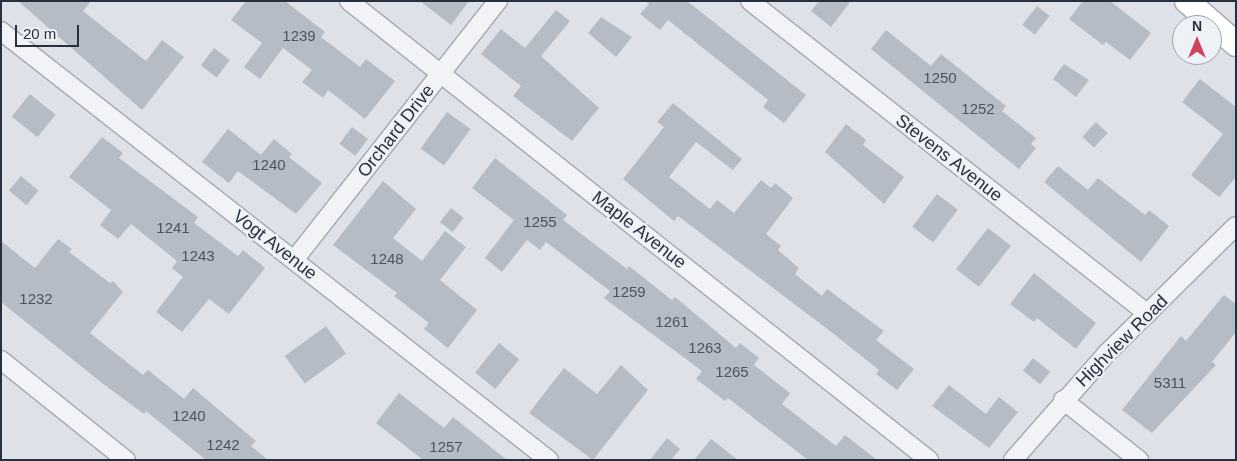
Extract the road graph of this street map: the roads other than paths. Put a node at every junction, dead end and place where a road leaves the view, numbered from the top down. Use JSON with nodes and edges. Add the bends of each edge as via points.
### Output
{"nodes":[{"id":1,"x":349,"y":1,"type":"edge"},
{"id":2,"x":498,"y":1,"type":"edge"},
{"id":3,"x":750,"y":1,"type":"edge"},
{"id":4,"x":1187,"y":1,"type":"edge"},
{"id":5,"x":1,"y":31,"type":"edge"},
{"id":6,"x":1236,"y":44,"type":"edge"},
{"id":7,"x":441,"y":73,"type":"junction"},
{"id":8,"x":1236,"y":226,"type":"edge"},
{"id":9,"x":294,"y":260,"type":"junction"},
{"id":10,"x":1148,"y":314,"type":"junction"},
{"id":11,"x":1,"y":360,"type":"edge"},
{"id":12,"x":1063,"y":400,"type":"junction"},
{"id":13,"x":126,"y":460,"type":"edge"},
{"id":14,"x":549,"y":460,"type":"edge"},
{"id":15,"x":929,"y":460,"type":"edge"},
{"id":16,"x":1013,"y":460,"type":"edge"},
{"id":17,"x":1139,"y":460,"type":"edge"}],
"edges":[{"from":1,"to":7,"type":"street","name":"Maple Avenue"},
{"from":2,"to":7,"type":"street","name":"Orchard Drive"},
{"from":3,"to":10,"type":"street","name":"Stevens Avenue"},
{"from":4,"to":6,"type":"street"},
{"from":5,"to":9,"type":"street","name":"Vogt Avenue"},
{"from":7,"to":9,"type":"street","name":"Orchard Drive"},
{"from":7,"to":15,"type":"street","name":"Maple Avenue"},
{"from":8,"to":10,"type":"street","name":"Highview Road"},
{"from":9,"to":14,"type":"street","name":"Vogt Avenue"},
{"from":10,"to":12,"type":"street","name":"Highview Road"},
{"from":11,"to":13,"type":"street"},
{"from":12,"to":16,"type":"street","name":"Highview Road"},
{"from":12,"to":17,"type":"street"}]}
